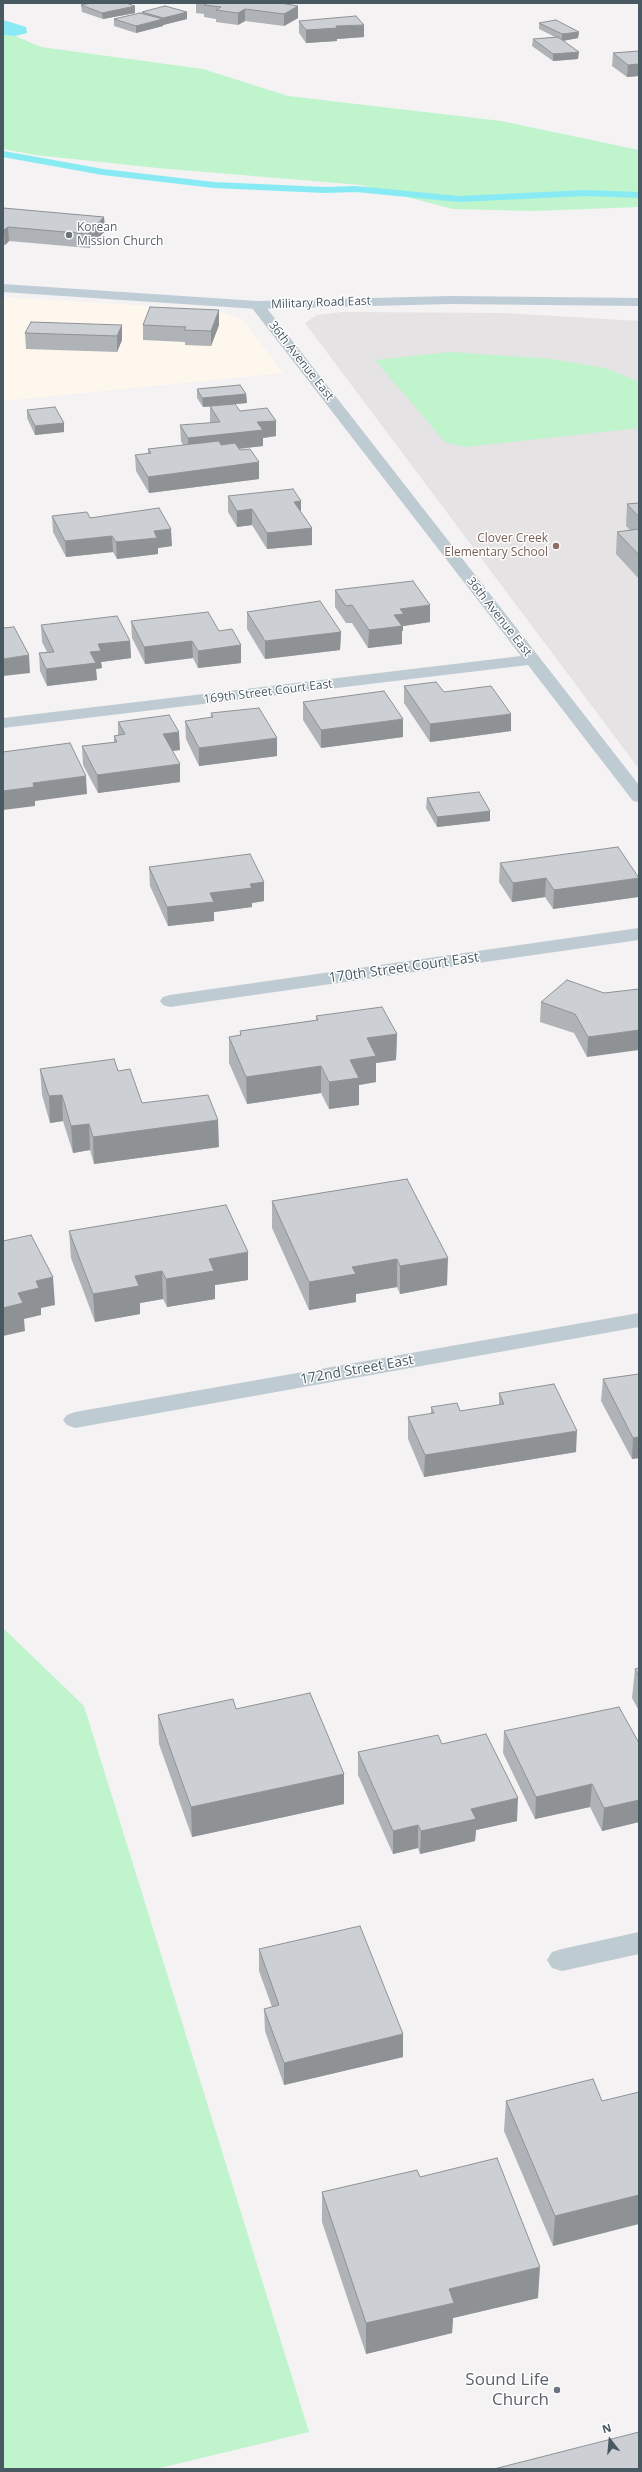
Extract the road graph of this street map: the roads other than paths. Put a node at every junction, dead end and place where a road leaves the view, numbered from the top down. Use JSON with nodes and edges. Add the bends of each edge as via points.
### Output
{"nodes":[{"id":1,"x":3,"y":288,"type":"edge"},
{"id":2,"x":639,"y":302,"type":"edge"},
{"id":3,"x":257,"y":305,"type":"junction"},
{"id":4,"x":532,"y":660,"type":"junction"},
{"id":5,"x":3,"y":724,"type":"edge"},
{"id":6,"x":639,"y":797,"type":"edge"},
{"id":7,"x":639,"y":934,"type":"edge"},
{"id":8,"x":170,"y":1001,"type":"dead end"},
{"id":9,"x":639,"y":1320,"type":"edge"},
{"id":10,"x":75,"y":1420,"type":"dead end"},
{"id":11,"x":639,"y":1943,"type":"edge"},
{"id":12,"x":562,"y":1960,"type":"dead end"}],
"edges":[{"from":1,"to":3,"type":"street","name":"Military Road East"},
{"from":2,"to":3,"type":"street","name":"Military Road East","via":[[450,300]]},
{"from":3,"to":4,"type":"street","name":"36th Avenue East"},
{"from":4,"to":5,"type":"street","name":"169th Street Court East"},
{"from":4,"to":6,"type":"street","name":"36th Avenue East"},
{"from":7,"to":8,"type":"street","name":"170th Street Court East"},
{"from":9,"to":10,"type":"street","name":"172nd Street East"},
{"from":11,"to":12,"type":"street"}]}
